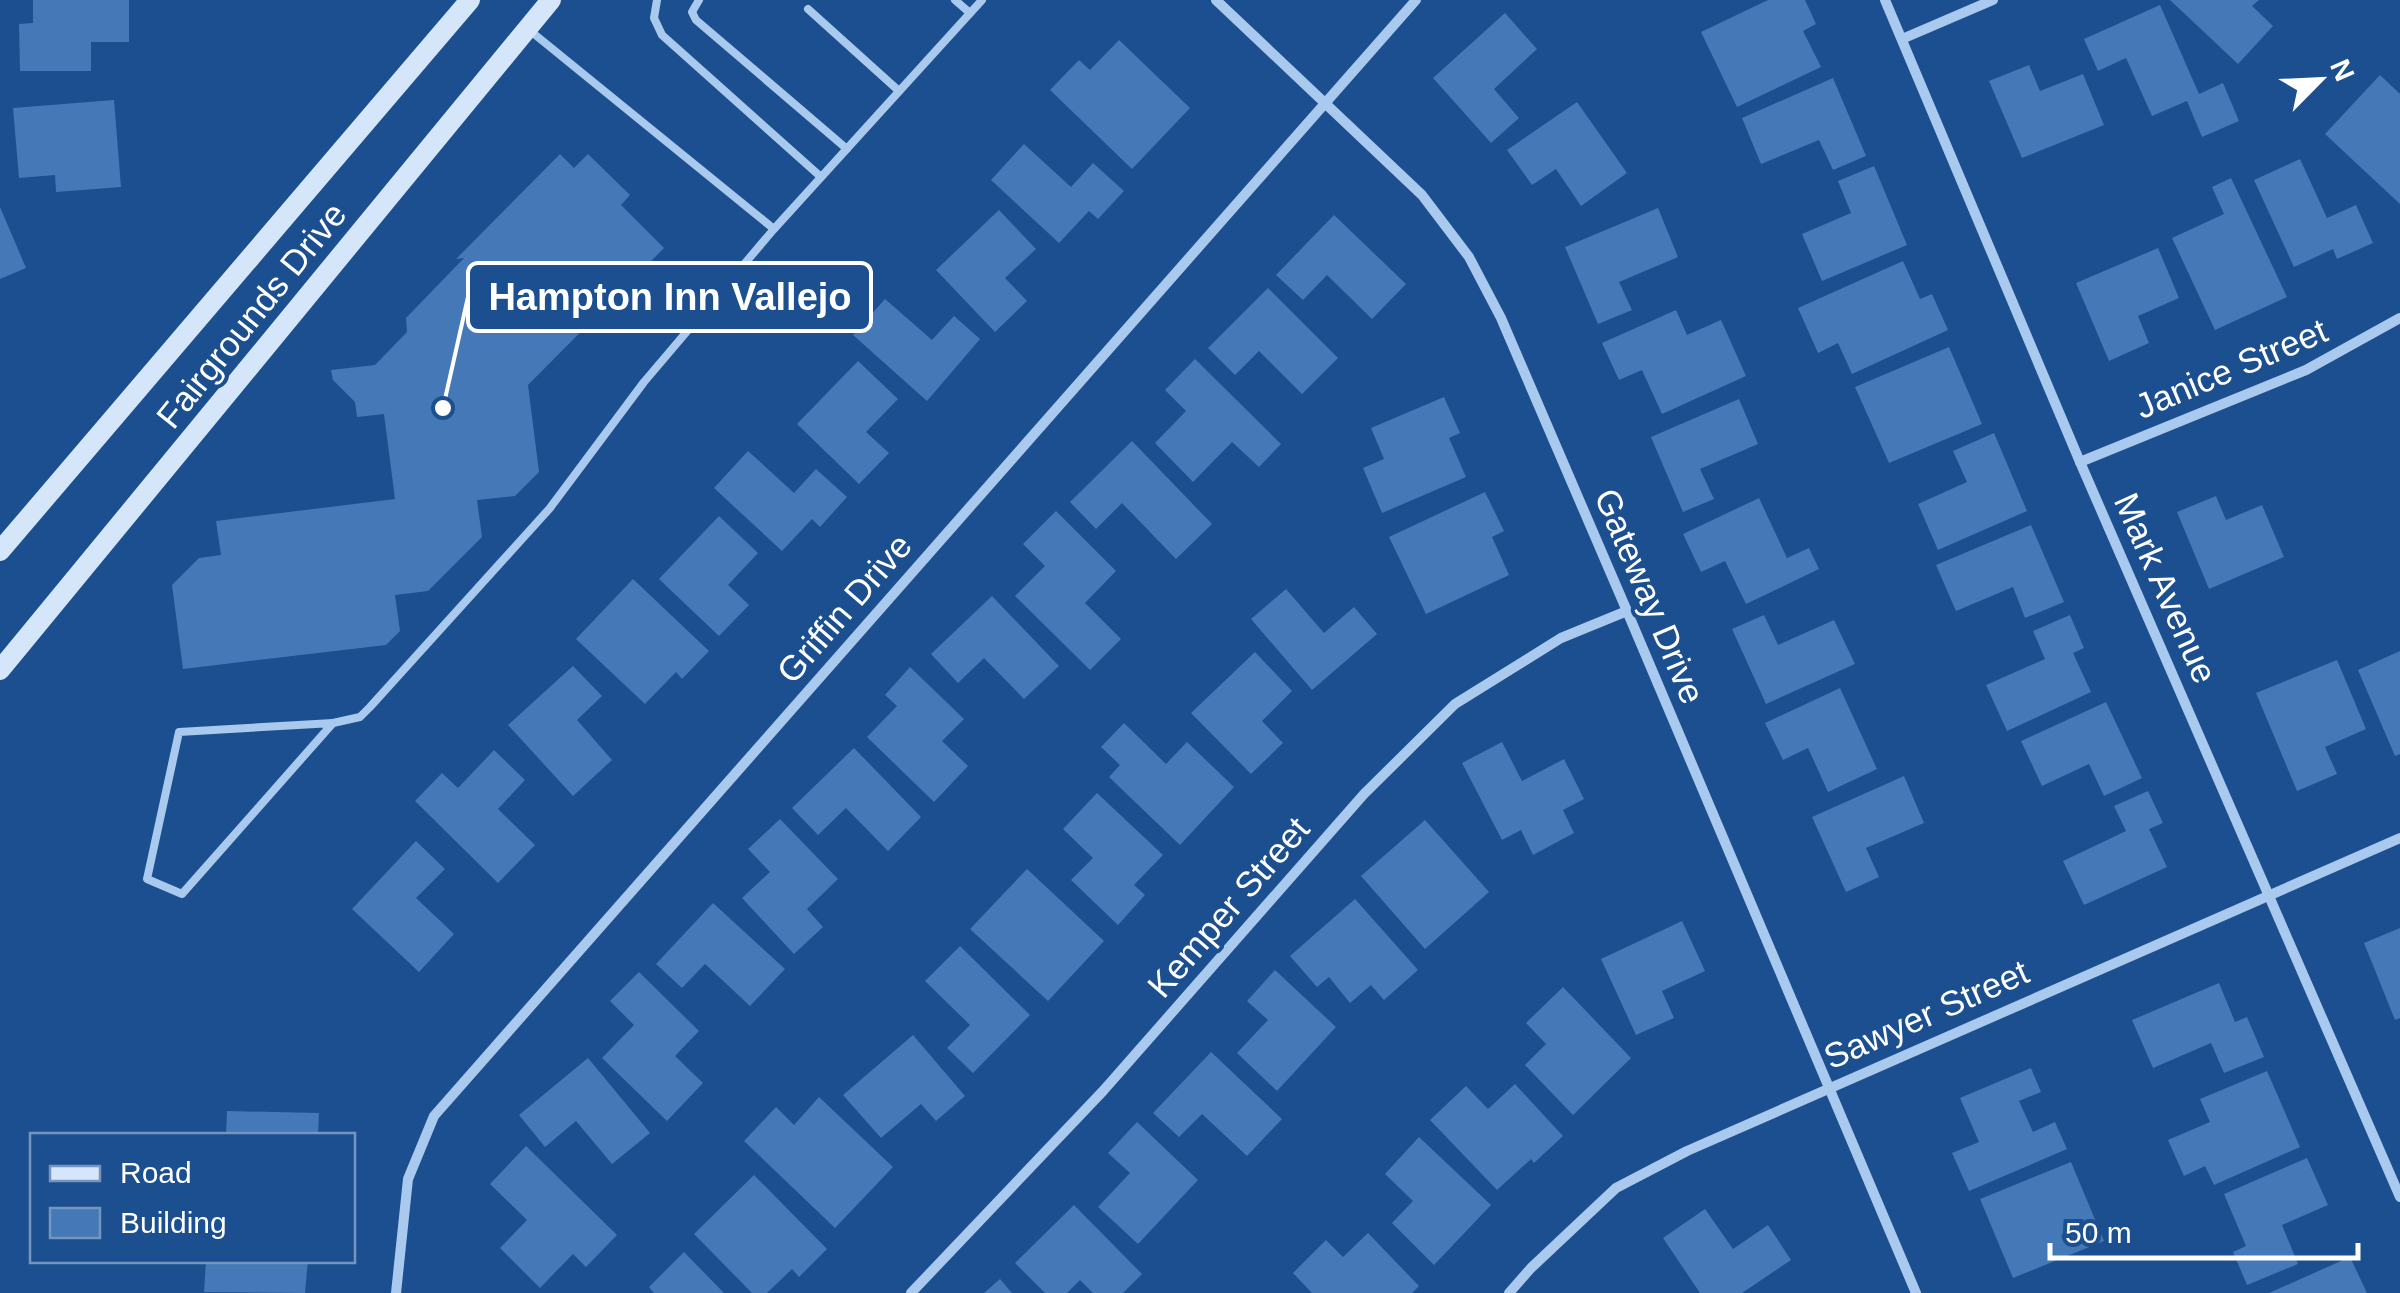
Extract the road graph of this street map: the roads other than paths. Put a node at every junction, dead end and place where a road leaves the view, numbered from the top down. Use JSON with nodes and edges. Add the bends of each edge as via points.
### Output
{"nodes":[{"id":1,"x":470,"y":0,"type":"edge"},
{"id":2,"x":551,"y":0,"type":"edge"},
{"id":3,"x":657,"y":0,"type":"edge"},
{"id":4,"x":699,"y":0,"type":"edge"},
{"id":5,"x":955,"y":0,"type":"edge"},
{"id":6,"x":982,"y":0,"type":"edge"},
{"id":7,"x":1216,"y":0,"type":"edge"},
{"id":8,"x":1416,"y":0,"type":"edge"},
{"id":9,"x":1885,"y":0,"type":"edge"},
{"id":10,"x":1993,"y":0,"type":"edge"},
{"id":11,"x":808,"y":8,"type":"dead end"},
{"id":12,"x":970,"y":13,"type":"junction"},
{"id":13,"x":528,"y":28,"type":"junction"},
{"id":14,"x":1902,"y":39,"type":"junction"},
{"id":15,"x":899,"y":91,"type":"junction"},
{"id":16,"x":1324,"y":104,"type":"junction"},
{"id":17,"x":847,"y":149,"type":"junction"},
{"id":18,"x":821,"y":177,"type":"junction"},
{"id":19,"x":774,"y":229,"type":"junction"},
{"id":20,"x":2400,"y":318,"type":"edge"},
{"id":21,"x":2080,"y":462,"type":"junction"},
{"id":22,"x":0,"y":551,"type":"edge"},
{"id":23,"x":1627,"y":611,"type":"junction"},
{"id":24,"x":0,"y":670,"type":"edge"},
{"id":25,"x":333,"y":723,"type":"junction"},
{"id":26,"x":2400,"y":838,"type":"edge"},
{"id":27,"x":2268,"y":893,"type":"junction"},
{"id":28,"x":1828,"y":1088,"type":"junction"},
{"id":29,"x":2400,"y":1197,"type":"edge"},
{"id":30,"x":396,"y":1293,"type":"edge"},
{"id":31,"x":911,"y":1293,"type":"edge"},
{"id":32,"x":1508,"y":1293,"type":"edge"},
{"id":33,"x":1916,"y":1293,"type":"edge"}],
"edges":[{"from":1,"to":22,"type":"main road","name":"Fairgrounds Drive"},
{"from":2,"to":13,"type":"main road","name":"Fairgrounds Drive"},
{"from":3,"to":18,"type":"lane","via":[[654,18],[662,35]]},
{"from":4,"to":17,"type":"lane","via":[[692,12],[696,20]]},
{"from":5,"to":12,"type":"lane"},
{"from":6,"to":12,"type":"lane"},
{"from":7,"to":16,"type":"street","name":"Gateway Drive"},
{"from":8,"to":16,"type":"street","name":"Griffin Drive"},
{"from":9,"to":14,"type":"street","name":"Mark Avenue"},
{"from":10,"to":14,"type":"street"},
{"from":11,"to":15,"type":"lane"},
{"from":12,"to":15,"type":"lane"},
{"from":13,"to":19,"type":"lane"},
{"from":13,"to":24,"type":"main road","name":"Fairgrounds Drive"},
{"from":14,"to":21,"type":"street","name":"Mark Avenue"},
{"from":15,"to":17,"type":"lane"},
{"from":16,"to":23,"type":"street","name":"Gateway Drive","via":[[1422,195],[1469,257]]},
{"from":16,"to":30,"type":"street","name":"Griffin Drive","via":[[434,1116],[408,1179]]},
{"from":17,"to":18,"type":"lane"},
{"from":18,"to":19,"type":"lane"},
{"from":19,"to":25,"type":"lane","via":[[644,382],[550,508],[370,708]]},
{"from":20,"to":21,"type":"street","name":"Janice Street","via":[[2306,370]]},
{"from":21,"to":27,"type":"street","name":"Mark Avenue"},
{"from":23,"to":28,"type":"street","name":"Gateway Drive"},
{"from":23,"to":31,"type":"street","name":"Kemper Street","via":[[1561,638],[1455,704],[1364,794],[1103,1091]]},
{"from":25,"to":25,"type":"lane","via":[[182,894],[146,879],[179,732]]},
{"from":26,"to":27,"type":"street","name":"Sawyer Street"},
{"from":27,"to":28,"type":"street","name":"Sawyer Street"},
{"from":27,"to":29,"type":"street","name":"Mark Avenue"},
{"from":28,"to":32,"type":"street","name":"Sawyer Street","via":[[1616,1188]]},
{"from":28,"to":33,"type":"street","name":"Gateway Drive"}]}
